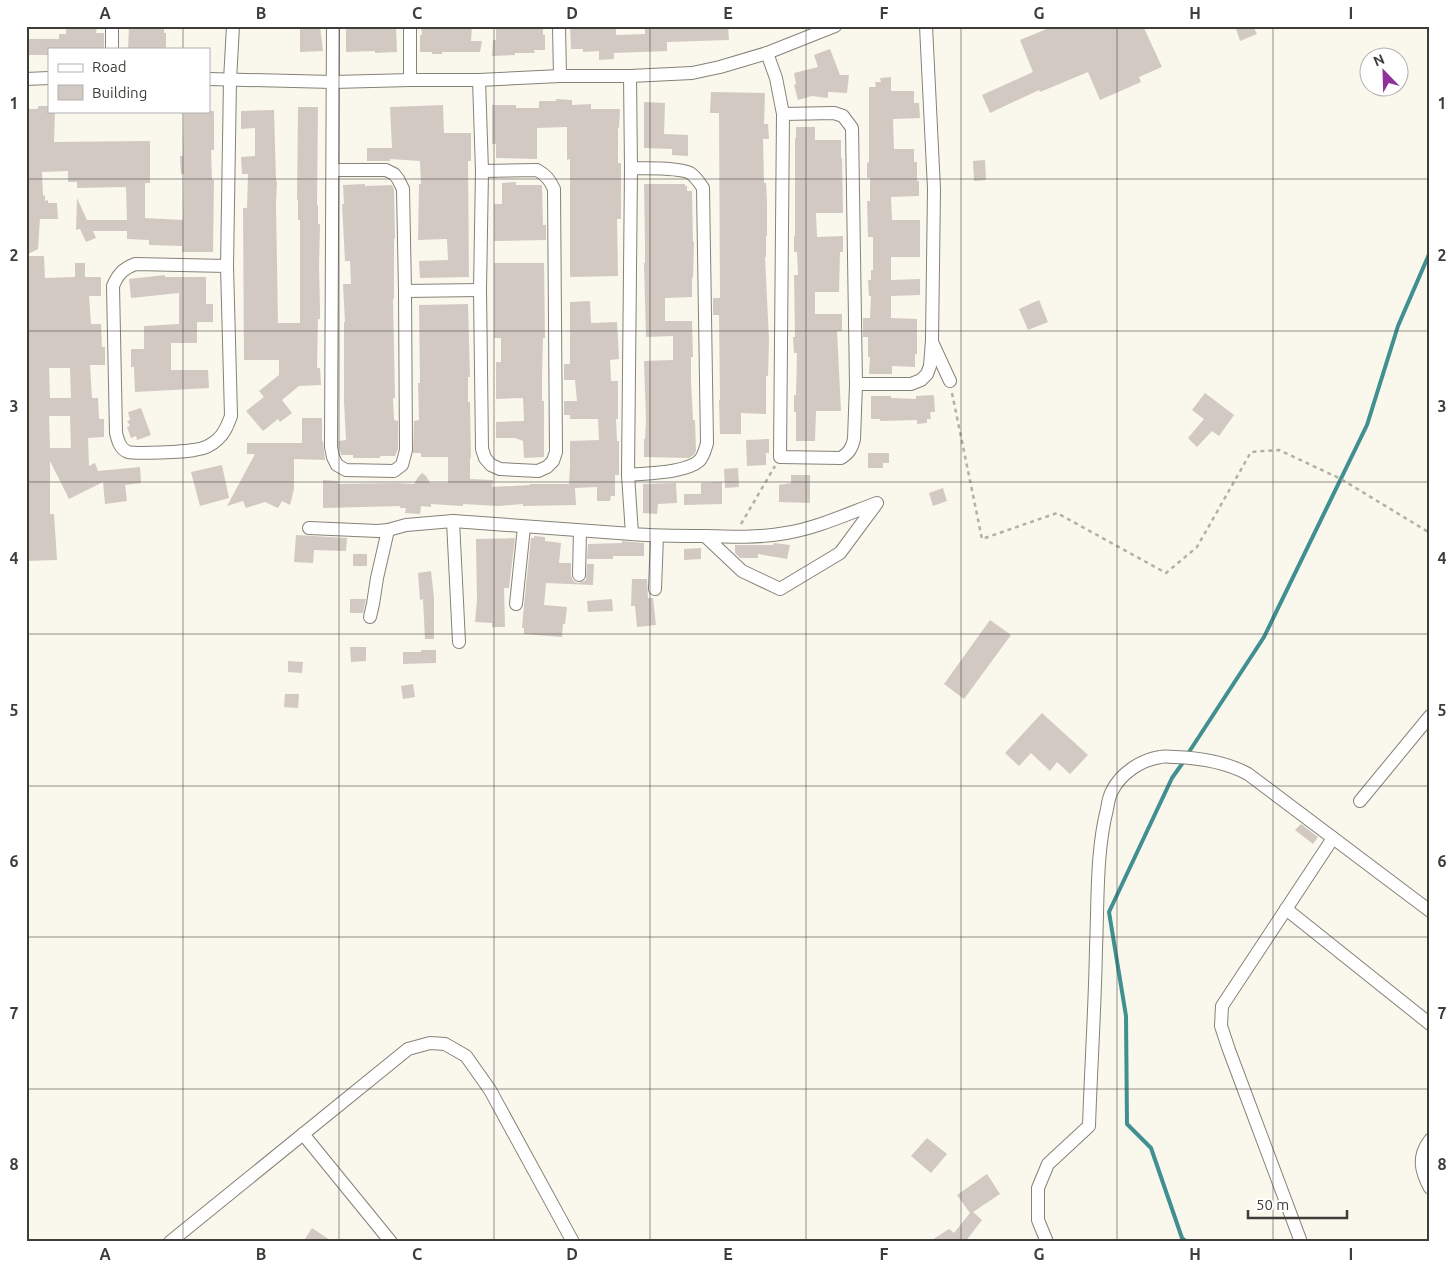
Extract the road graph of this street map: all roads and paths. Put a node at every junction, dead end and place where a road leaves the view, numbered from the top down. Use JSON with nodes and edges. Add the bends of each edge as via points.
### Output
{"nodes":[{"id":1,"x":112,"y":26,"type":"edge"},
{"id":2,"x":234,"y":26,"type":"edge"},
{"id":3,"x":333,"y":26,"type":"edge"},
{"id":4,"x":410,"y":26,"type":"edge"},
{"id":5,"x":559,"y":26,"type":"edge"},
{"id":6,"x":835,"y":26,"type":"edge"},
{"id":7,"x":926,"y":26,"type":"edge"},
{"id":8,"x":112,"y":48,"type":"edge"},
{"id":9,"x":766,"y":53,"type":"junction"},
{"id":10,"x":560,"y":76,"type":"junction"},
{"id":11,"x":630,"y":76,"type":"junction"},
{"id":12,"x":48,"y":78,"type":"edge"},
{"id":13,"x":26,"y":79,"type":"edge"},
{"id":14,"x":210,"y":79,"type":"edge"},
{"id":15,"x":230,"y":80,"type":"junction"},
{"id":16,"x":410,"y":80,"type":"junction"},
{"id":17,"x":479,"y":80,"type":"junction"},
{"id":18,"x":333,"y":82,"type":"junction"},
{"id":19,"x":783,"y":114,"type":"junction"},
{"id":20,"x":631,"y":168,"type":"junction"},
{"id":21,"x":333,"y":170,"type":"junction"},
{"id":22,"x":482,"y":171,"type":"junction"},
{"id":23,"x":227,"y":266,"type":"junction"},
{"id":24,"x":480,"y":290,"type":"junction"},
{"id":25,"x":405,"y":291,"type":"junction"},
{"id":26,"x":932,"y":340,"type":"junction"},
{"id":27,"x":950,"y":380,"type":"joint"},
{"id":28,"x":856,"y":384,"type":"junction"},
{"id":29,"x":780,"y":457,"type":"junction"},
{"id":30,"x":628,"y":475,"type":"junction"},
{"id":31,"x":453,"y":521,"type":"junction"},
{"id":32,"x":524,"y":527,"type":"junction"},
{"id":33,"x":310,"y":528,"type":"dead end"},
{"id":34,"x":388,"y":530,"type":"junction"},
{"id":35,"x":580,"y":531,"type":"junction"},
{"id":36,"x":1430,"y":532,"type":"edge"},
{"id":37,"x":632,"y":534,"type":"junction"},
{"id":38,"x":657,"y":536,"type":"junction"},
{"id":39,"x":705,"y":536,"type":"junction"},
{"id":40,"x":736,"y":537,"type":"junction"},
{"id":41,"x":579,"y":575,"type":"dead end"},
{"id":42,"x":654,"y":589,"type":"dead end"},
{"id":43,"x":516,"y":604,"type":"dead end"},
{"id":44,"x":370,"y":617,"type":"dead end"},
{"id":45,"x":459,"y":642,"type":"dead end"},
{"id":46,"x":1430,"y":716,"type":"edge"},
{"id":47,"x":1360,"y":801,"type":"dead end"},
{"id":48,"x":1333,"y":838,"type":"junction"},
{"id":49,"x":1286,"y":909,"type":"junction"},
{"id":50,"x":1430,"y":911,"type":"edge"},
{"id":51,"x":1430,"y":1024,"type":"edge"},
{"id":52,"x":303,"y":1134,"type":"junction"},
{"id":53,"x":1430,"y":1140,"type":"edge"},
{"id":54,"x":1430,"y":1188,"type":"edge"},
{"id":55,"x":570,"y":1241,"type":"edge"},
{"id":56,"x":170,"y":1242,"type":"edge"},
{"id":57,"x":391,"y":1242,"type":"edge"},
{"id":58,"x":1047,"y":1242,"type":"edge"},
{"id":59,"x":1301,"y":1242,"type":"edge"}],
"edges":[{"from":1,"to":8,"type":"street"},
{"from":2,"to":15,"type":"street"},
{"from":3,"to":18,"type":"street"},
{"from":4,"to":16,"type":"street"},
{"from":5,"to":10,"type":"street"},
{"from":6,"to":9,"type":"street"},
{"from":7,"to":26,"type":"street","via":[[934,189]]},
{"from":9,"to":11,"type":"street","via":[[692,73]]},
{"from":9,"to":19,"type":"street","via":[[776,78]]},
{"from":10,"to":11,"type":"street"},
{"from":10,"to":17,"type":"street"},
{"from":11,"to":20,"type":"street"},
{"from":12,"to":13,"type":"street"},
{"from":14,"to":15,"type":"street"},
{"from":15,"to":18,"type":"street"},
{"from":15,"to":23,"type":"street"},
{"from":16,"to":17,"type":"street"},
{"from":16,"to":18,"type":"street"},
{"from":17,"to":22,"type":"street"},
{"from":18,"to":21,"type":"street"},
{"from":19,"to":28,"type":"street","via":[[834,113],[843,116],[852,128]]},
{"from":19,"to":29,"type":"street"},
{"from":20,"to":30,"type":"street"},
{"from":20,"to":30,"type":"street","via":[[683,171],[691,174],[703,188],[707,443],[700,460],[692,465]]},
{"from":21,"to":25,"type":"street","via":[[386,170],[398,179],[403,189]]},
{"from":21,"to":25,"type":"street","via":[[331,447],[337,465],[346,470],[394,471],[404,459]]},
{"from":22,"to":24,"type":"street"},
{"from":22,"to":24,"type":"street","via":[[537,170],[550,180],[554,189],[556,452],[553,461],[538,471],[500,469],[491,465],[482,449]]},
{"from":23,"to":23,"type":"street","via":[[230,416],[227,428],[207,447],[128,452],[122,448],[116,433],[114,286],[117,276],[135,264]]},
{"from":24,"to":25,"type":"street"},
{"from":26,"to":27,"type":"street"},
{"from":26,"to":28,"type":"street","via":[[930,366],[921,380],[911,384]]},
{"from":27,"to":36,"type":"path","via":[[982,539],[1057,513],[1166,573],[1197,547],[1251,452],[1279,450],[1340,479]]},
{"from":28,"to":29,"type":"street","via":[[854,439],[848,454],[841,458]]},
{"from":29,"to":40,"type":"path"},
{"from":30,"to":37,"type":"street"},
{"from":31,"to":32,"type":"street"},
{"from":31,"to":34,"type":"street"},
{"from":31,"to":45,"type":"street"},
{"from":32,"to":35,"type":"street"},
{"from":32,"to":43,"type":"street"},
{"from":33,"to":34,"type":"street"},
{"from":34,"to":44,"type":"street"},
{"from":35,"to":37,"type":"street"},
{"from":35,"to":41,"type":"street"},
{"from":37,"to":38,"type":"street"},
{"from":38,"to":39,"type":"street"},
{"from":38,"to":42,"type":"street"},
{"from":39,"to":40,"type":"street"},
{"from":39,"to":40,"type":"street","via":[[742,571],[780,589],[840,553],[877,503],[795,531]]},
{"from":46,"to":47,"type":"street"},
{"from":48,"to":49,"type":"street"},
{"from":48,"to":50,"type":"street"},
{"from":48,"to":58,"type":"street","via":[[1248,774],[1218,762],[1160,757],[1134,767],[1111,792],[1102,828],[1088,1126],[1048,1164],[1038,1188],[1038,1220]]},
{"from":49,"to":51,"type":"street"},
{"from":49,"to":59,"type":"street","via":[[1222,1006],[1221,1026]]},
{"from":52,"to":55,"type":"street","via":[[408,1049],[430,1043],[445,1044],[466,1056],[490,1090]]},
{"from":52,"to":56,"type":"street"},
{"from":52,"to":57,"type":"street"},
{"from":53,"to":54,"type":"street","via":[[1420,1162]]}]}
